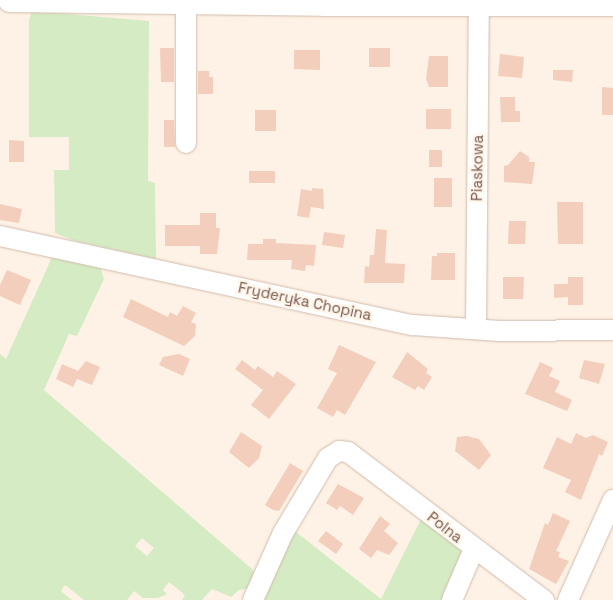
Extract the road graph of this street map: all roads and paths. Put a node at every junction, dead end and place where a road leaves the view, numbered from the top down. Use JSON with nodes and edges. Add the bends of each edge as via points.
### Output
{"nodes":[{"id":1,"x":9,"y":2,"type":"dead end"},
{"id":2,"x":186,"y":3,"type":"junction"},
{"id":3,"x":479,"y":6,"type":"junction"},
{"id":4,"x":613,"y":6,"type":"edge"},
{"id":5,"x":186,"y":143,"type":"dead end"},
{"id":6,"x":0,"y":236,"type":"edge"},
{"id":7,"x":476,"y":330,"type":"junction"},
{"id":8,"x":613,"y":330,"type":"edge"},
{"id":9,"x":613,"y":500,"type":"edge"},
{"id":10,"x":474,"y":549,"type":"junction"},
{"id":11,"x":254,"y":600,"type":"edge"},
{"id":12,"x":452,"y":600,"type":"edge"},
{"id":13,"x":544,"y":600,"type":"edge"},
{"id":14,"x":568,"y":600,"type":"edge"}],
"edges":[{"from":1,"to":2,"type":"street"},
{"from":2,"to":3,"type":"street"},
{"from":2,"to":5,"type":"street"},
{"from":3,"to":4,"type":"street"},
{"from":3,"to":7,"type":"street","name":"Piaskowa"},
{"from":6,"to":7,"type":"street","name":"Fryderyka Chopina","via":[[413,325]]},
{"from":7,"to":8,"type":"street","name":"Fryderyka Chopina"},
{"from":9,"to":14,"type":"street"},
{"from":10,"to":11,"type":"street","name":"Polna","via":[[348,452],[336,451],[328,458],[282,533]]},
{"from":10,"to":12,"type":"street"},
{"from":10,"to":13,"type":"street","name":"Polna"}]}
